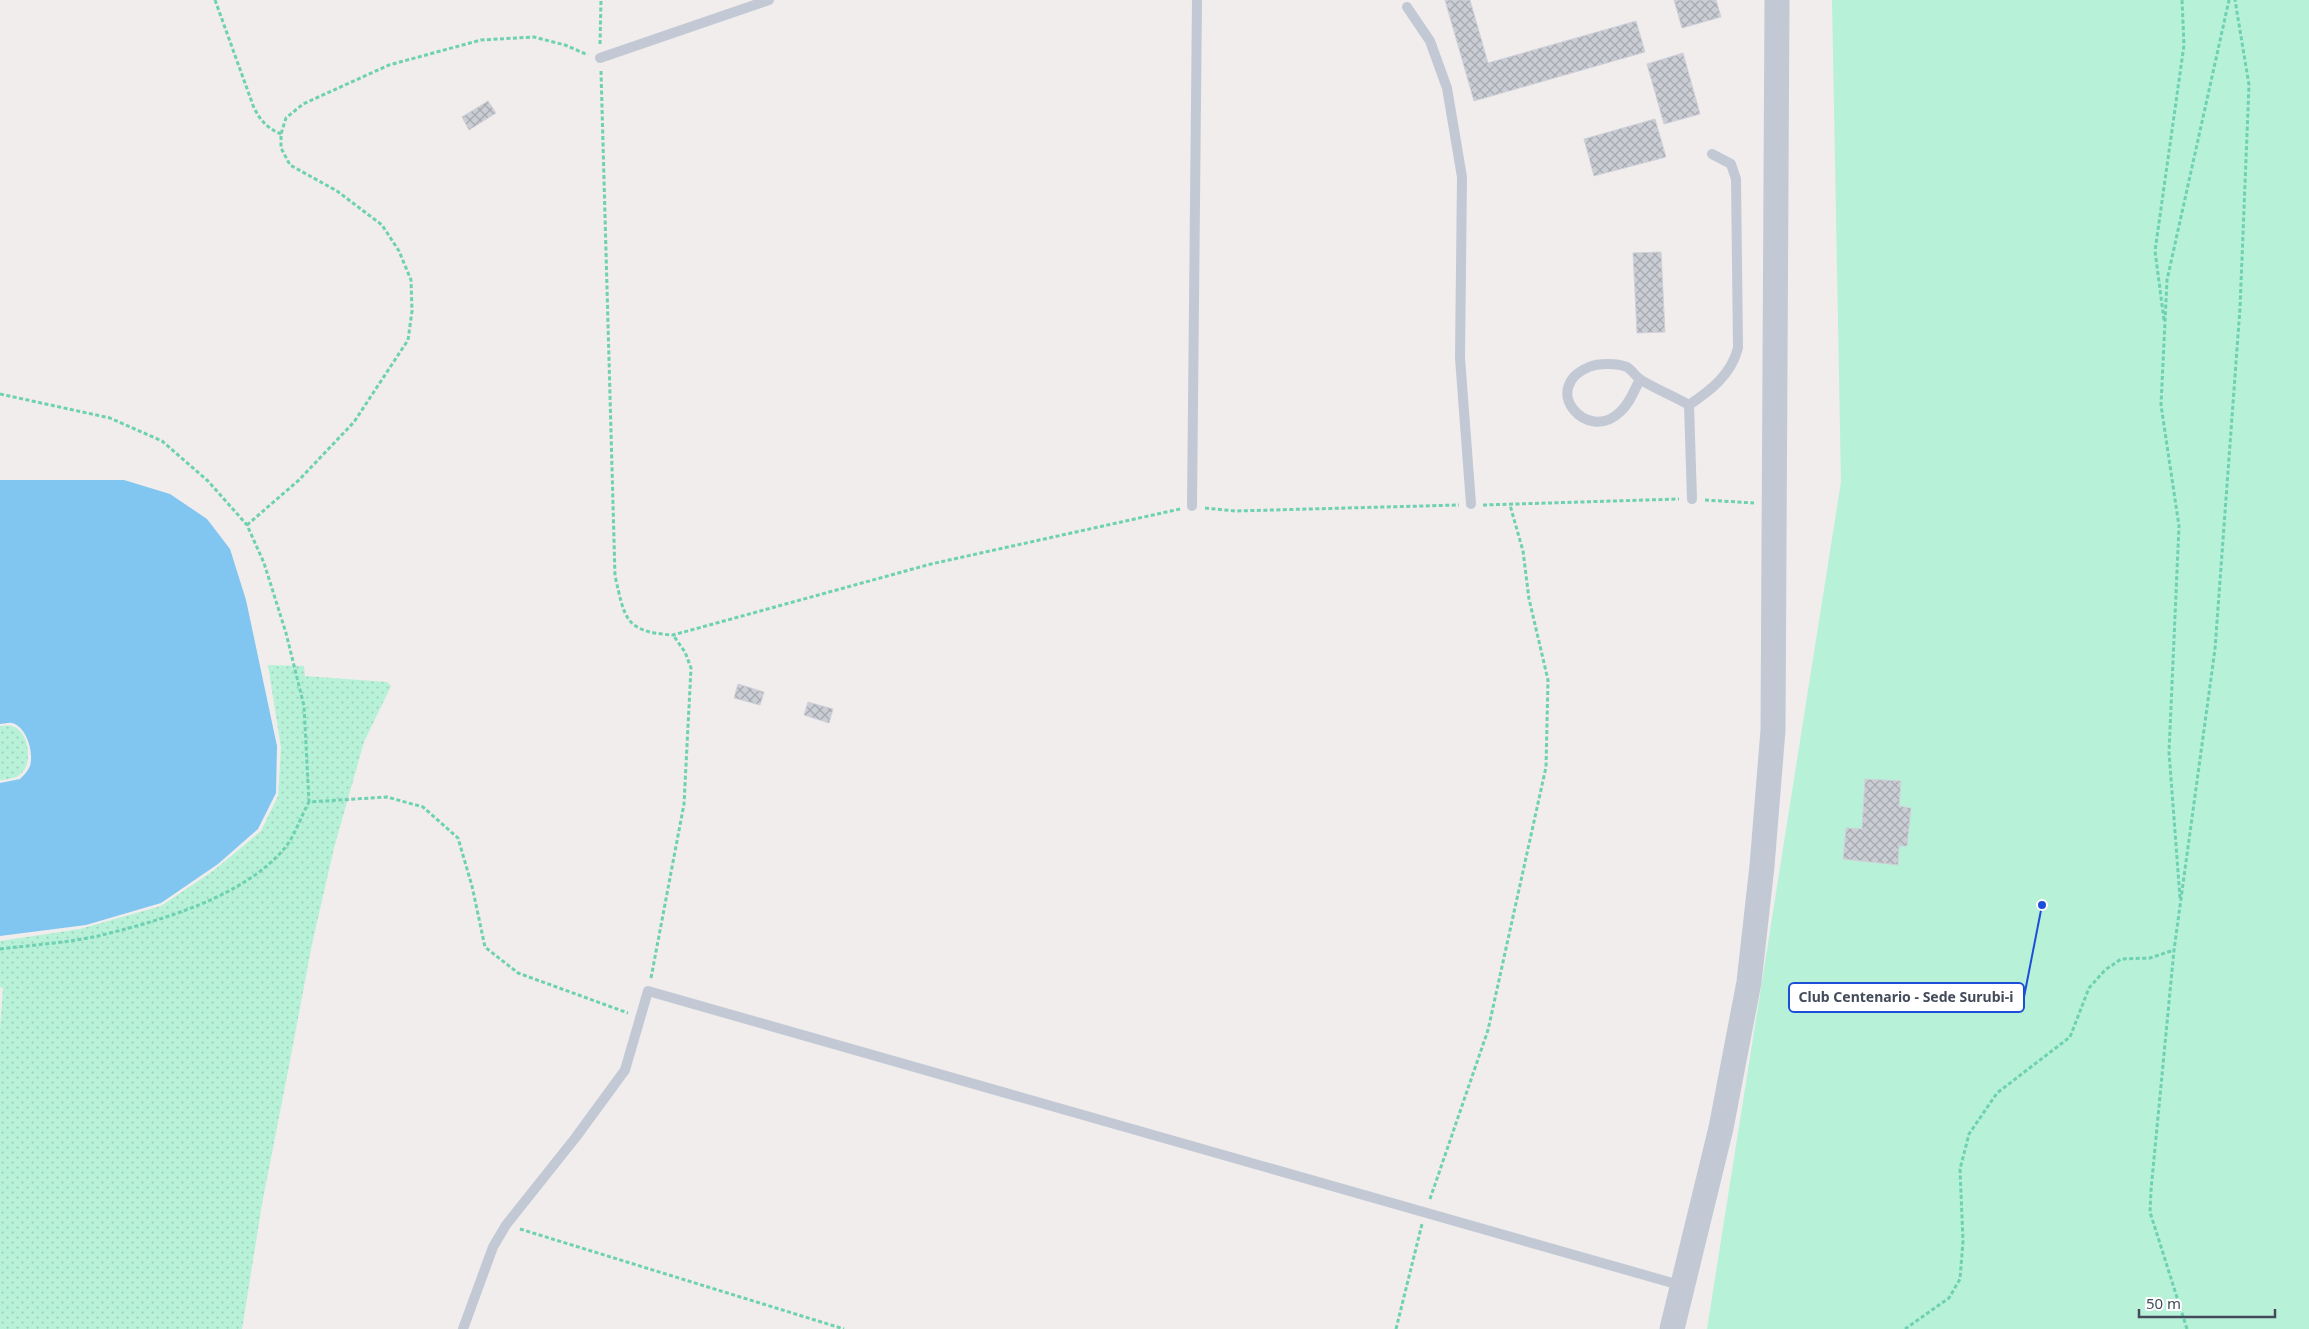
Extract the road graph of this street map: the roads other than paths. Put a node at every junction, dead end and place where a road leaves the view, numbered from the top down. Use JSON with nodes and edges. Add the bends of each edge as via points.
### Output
{"nodes":[{"id":1,"x":769,"y":0,"type":"edge"},
{"id":2,"x":1197,"y":0,"type":"edge"},
{"id":3,"x":1778,"y":0,"type":"edge"},
{"id":4,"x":1407,"y":7,"type":"dead end"},
{"id":5,"x":600,"y":58,"type":"road end"},
{"id":6,"x":1712,"y":154,"type":"dead end"},
{"id":7,"x":1640,"y":379,"type":"junction"},
{"id":8,"x":1689,"y":404,"type":"junction"},
{"id":9,"x":1692,"y":499,"type":"road end"},
{"id":10,"x":1472,"y":504,"type":"road end"},
{"id":11,"x":1192,"y":506,"type":"road end"},
{"id":12,"x":1684,"y":1286,"type":"junction"},
{"id":13,"x":463,"y":1329,"type":"edge"},
{"id":14,"x":1672,"y":1329,"type":"edge"}],
"edges":[{"from":1,"to":5,"type":"lane"},
{"from":2,"to":11,"type":"lane"},
{"from":3,"to":12,"type":"street","via":[[1773,730],[1749,982],[1721,1128]]},
{"from":4,"to":10,"type":"lane","via":[[1430,41],[1447,88],[1462,176],[1460,358]]},
{"from":6,"to":8,"type":"lane","via":[[1731,164],[1736,179],[1738,348],[1735,361],[1723,378]]},
{"from":7,"to":7,"type":"lane","via":[[1619,413],[1604,421],[1588,421],[1570,406],[1567,395],[1570,384],[1577,373],[1594,365],[1626,367]]},
{"from":7,"to":8,"type":"lane"},
{"from":8,"to":9,"type":"lane"},
{"from":12,"to":13,"type":"lane","via":[[648,991],[625,1070],[506,1224],[493,1247]]},
{"from":12,"to":14,"type":"street"}]}
